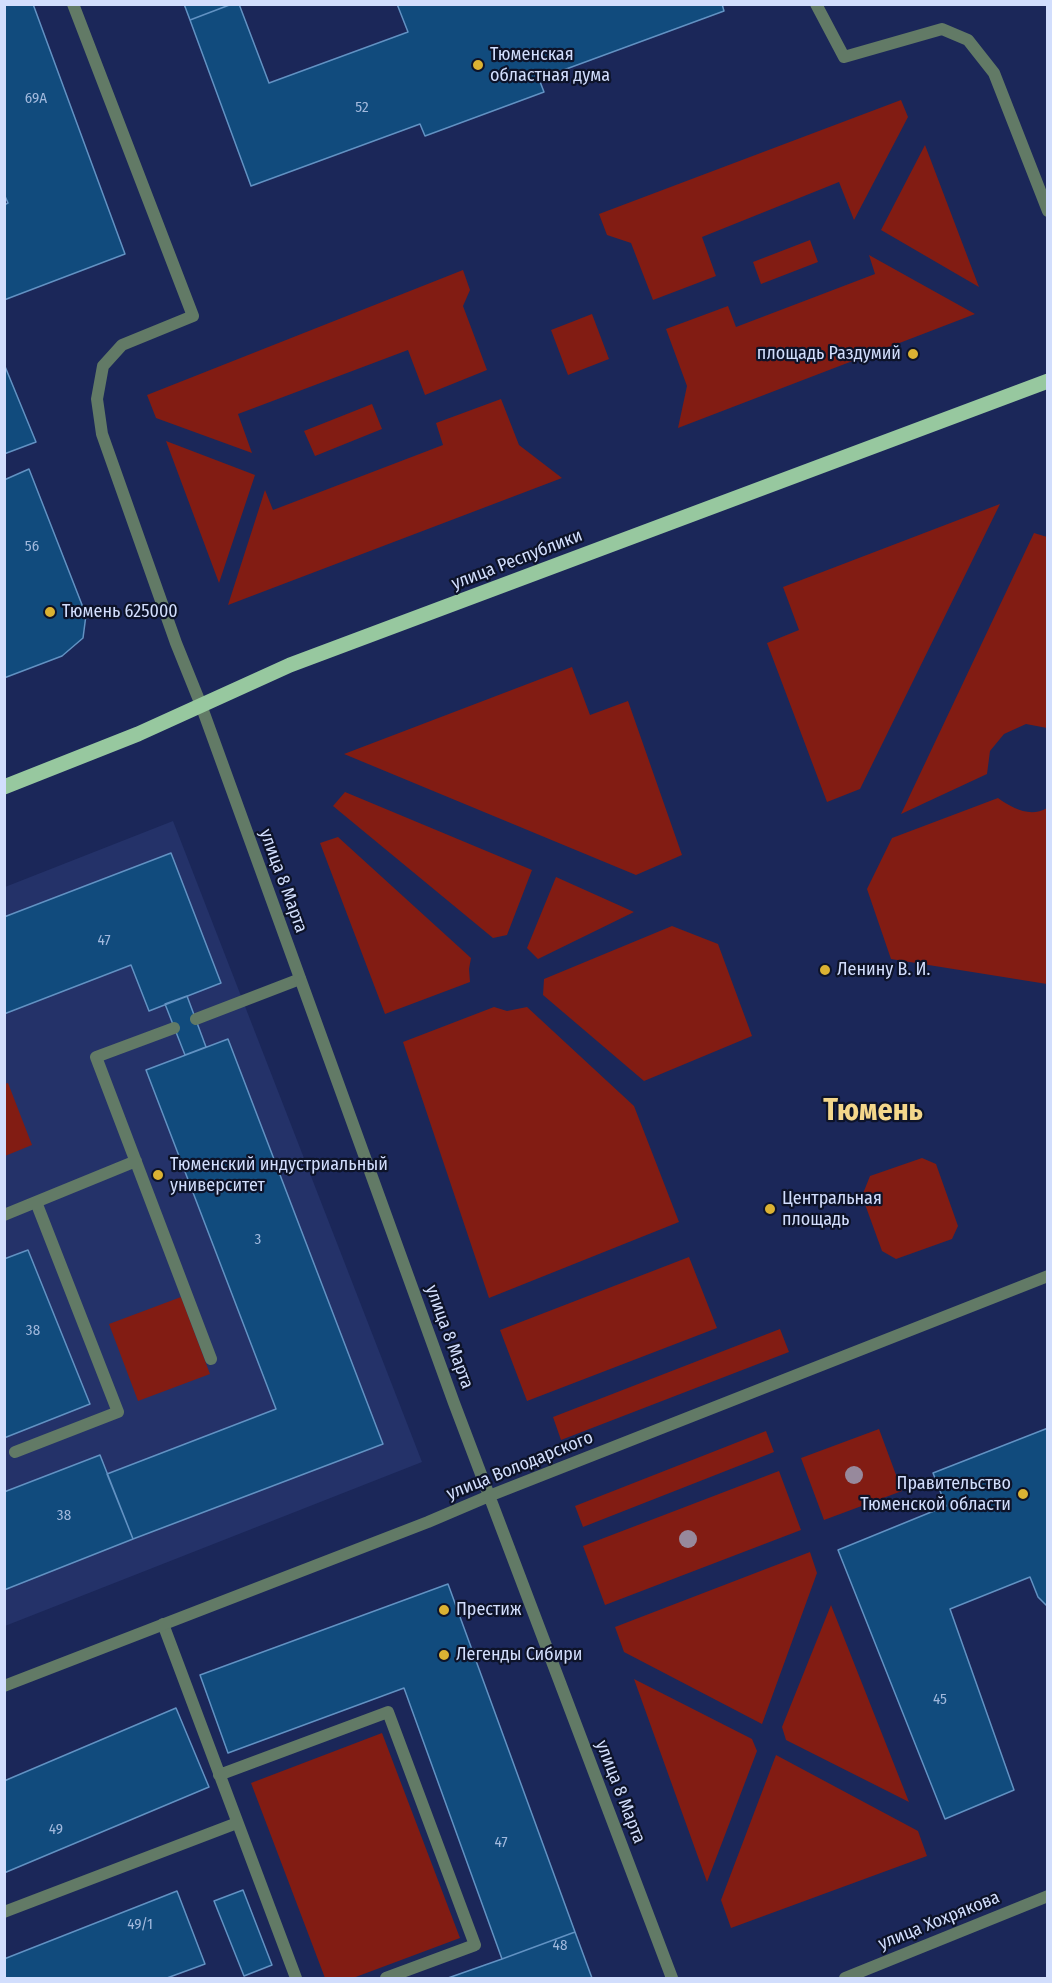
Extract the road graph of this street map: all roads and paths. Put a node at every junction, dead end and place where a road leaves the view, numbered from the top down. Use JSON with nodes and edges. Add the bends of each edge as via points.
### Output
{"nodes":[{"id":1,"x":73,"y":4,"type":"edge"},
{"id":2,"x":816,"y":4,"type":"edge"},
{"id":3,"x":1047,"y":211,"type":"edge"},
{"id":4,"x":1047,"y":381,"type":"edge"},
{"id":5,"x":201,"y":705,"type":"junction"},
{"id":6,"x":4,"y":787,"type":"edge"},
{"id":7,"x":300,"y":979,"type":"junction"},
{"id":8,"x":196,"y":1019,"type":"dead end"},
{"id":9,"x":174,"y":1028,"type":"dead end"},
{"id":10,"x":136,"y":1161,"type":"junction"},
{"id":11,"x":36,"y":1202,"type":"junction"},
{"id":12,"x":4,"y":1215,"type":"edge"},
{"id":13,"x":1047,"y":1276,"type":"edge"},
{"id":14,"x":211,"y":1359,"type":"dead end"},
{"id":15,"x":15,"y":1452,"type":"dead end"},
{"id":16,"x":489,"y":1496,"type":"junction"},
{"id":17,"x":163,"y":1624,"type":"junction"},
{"id":18,"x":4,"y":1686,"type":"edge"},
{"id":19,"x":219,"y":1775,"type":"junction"},
{"id":20,"x":237,"y":1823,"type":"junction"},
{"id":21,"x":1047,"y":1896,"type":"edge"},
{"id":22,"x":4,"y":1912,"type":"edge"},
{"id":23,"x":296,"y":1978,"type":"edge"},
{"id":24,"x":386,"y":1978,"type":"edge"},
{"id":25,"x":672,"y":1978,"type":"edge"},
{"id":26,"x":845,"y":1978,"type":"edge"}],
"edges":[{"from":1,"to":5,"type":"street","name":"улица 8 Марта","via":[[193,316],[122,345],[103,366],[97,399],[102,434]]},
{"from":2,"to":3,"type":"street","via":[[844,57],[942,29],[968,40],[994,73]]},
{"from":4,"to":5,"type":"main road","name":"улица Республики","via":[[290,665]]},
{"from":5,"to":6,"type":"main road","name":"улица Республики"},
{"from":5,"to":7,"type":"street","name":"улица 8 Марта"},
{"from":7,"to":8,"type":"street"},
{"from":7,"to":16,"type":"street","name":"улица 8 Марта"},
{"from":9,"to":10,"type":"street","via":[[96,1057]]},
{"from":10,"to":11,"type":"street"},
{"from":10,"to":14,"type":"street"},
{"from":11,"to":12,"type":"street"},
{"from":11,"to":15,"type":"street","via":[[118,1412]]},
{"from":13,"to":16,"type":"street","name":"улица Володарского"},
{"from":16,"to":17,"type":"street","name":"улица Володарского"},
{"from":16,"to":25,"type":"street","name":"улица 8 Марта"},
{"from":17,"to":18,"type":"street","name":"улица Володарского"},
{"from":17,"to":19,"type":"street"},
{"from":19,"to":20,"type":"street"},
{"from":19,"to":24,"type":"street","via":[[388,1712],[475,1945]]},
{"from":20,"to":22,"type":"street"},
{"from":20,"to":23,"type":"street"},
{"from":21,"to":26,"type":"street","name":"улица Хохрякова"}]}
